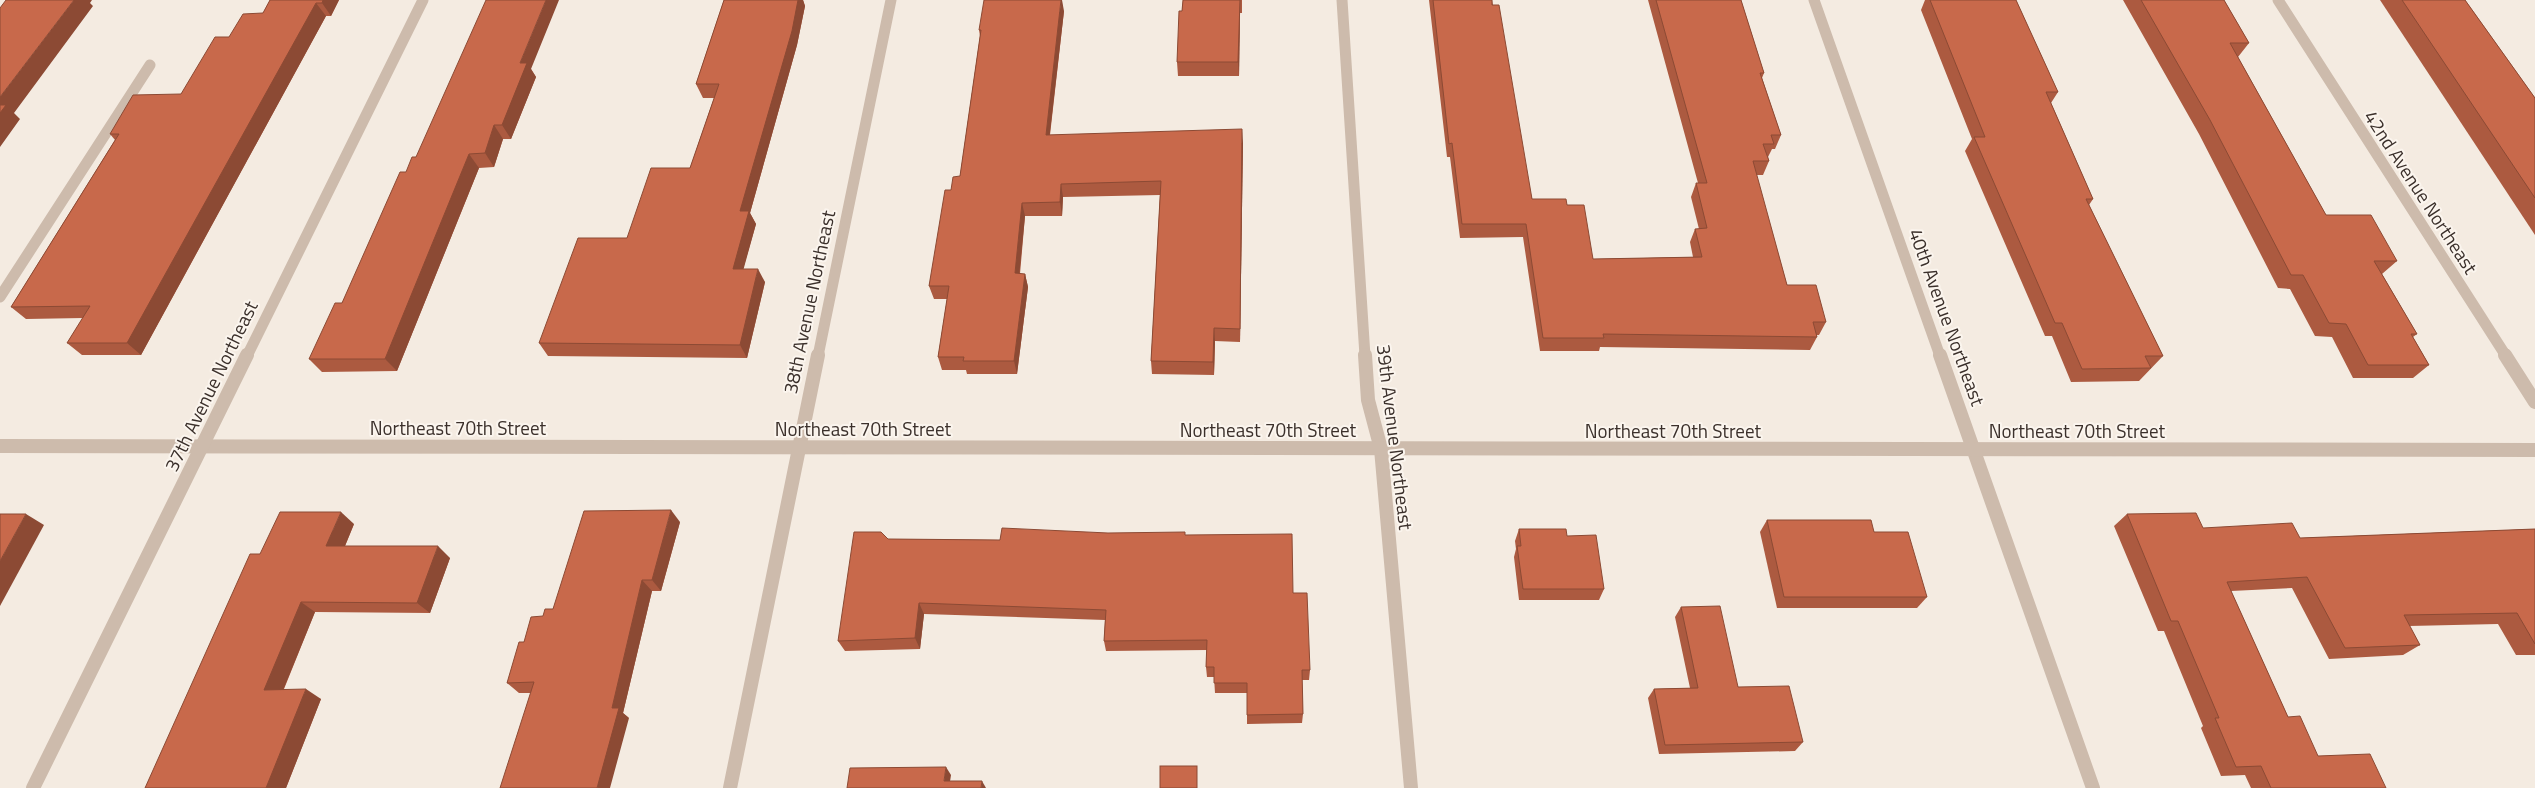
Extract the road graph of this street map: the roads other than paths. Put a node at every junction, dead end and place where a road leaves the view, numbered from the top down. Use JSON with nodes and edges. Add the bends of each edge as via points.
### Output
{"nodes":[{"id":1,"x":423,"y":0,"type":"edge"},
{"id":2,"x":891,"y":0,"type":"edge"},
{"id":3,"x":1342,"y":0,"type":"edge"},
{"id":4,"x":1814,"y":0,"type":"edge"},
{"id":5,"x":2278,"y":0,"type":"edge"},
{"id":6,"x":150,"y":66,"type":"dead end"},
{"id":7,"x":0,"y":297,"type":"edge"},
{"id":8,"x":2535,"y":402,"type":"edge"},
{"id":9,"x":0,"y":446,"type":"edge"},
{"id":10,"x":201,"y":447,"type":"junction"},
{"id":11,"x":799,"y":448,"type":"junction"},
{"id":12,"x":1381,"y":449,"type":"junction"},
{"id":13,"x":1974,"y":450,"type":"junction"},
{"id":14,"x":2535,"y":450,"type":"edge"},
{"id":15,"x":33,"y":788,"type":"edge"},
{"id":16,"x":730,"y":788,"type":"edge"},
{"id":17,"x":1411,"y":788,"type":"edge"},
{"id":18,"x":2093,"y":788,"type":"edge"}],
"edges":[{"from":1,"to":10,"type":"street","name":"37th Avenue Northeast"},
{"from":2,"to":11,"type":"street","name":"38th Avenue Northeast"},
{"from":3,"to":12,"type":"street","name":"39th Avenue Northeast","via":[[1368,400]]},
{"from":4,"to":13,"type":"street","name":"40th Avenue Northeast"},
{"from":5,"to":8,"type":"street","name":"42nd Avenue Northeast"},
{"from":6,"to":7,"type":"street"},
{"from":9,"to":10,"type":"street","name":"Northeast 70th Street"},
{"from":10,"to":11,"type":"street","name":"Northeast 70th Street"},
{"from":10,"to":15,"type":"street","name":"37th Avenue Northeast"},
{"from":11,"to":12,"type":"street","name":"Northeast 70th Street"},
{"from":11,"to":16,"type":"street","name":"38th Avenue Northeast"},
{"from":12,"to":13,"type":"street","name":"Northeast 70th Street"},
{"from":12,"to":17,"type":"street","name":"39th Avenue Northeast"},
{"from":13,"to":14,"type":"street","name":"Northeast 70th Street"},
{"from":13,"to":18,"type":"street","name":"40th Avenue Northeast"}]}
